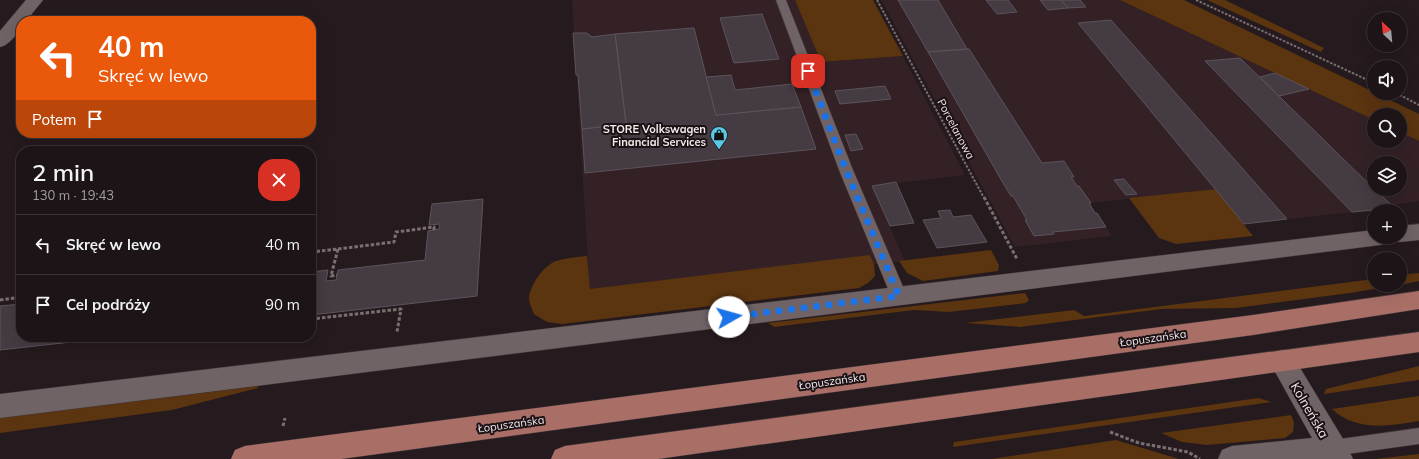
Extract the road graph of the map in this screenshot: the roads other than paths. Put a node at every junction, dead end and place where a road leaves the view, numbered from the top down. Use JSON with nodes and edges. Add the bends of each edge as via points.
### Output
{"nodes":[{"id":1,"x":35,"y":0,"type":"edge"},
{"id":2,"x":782,"y":0,"type":"edge"},
{"id":3,"x":22,"y":16,"type":"edge"},
{"id":4,"x":16,"y":23,"type":"edge"},
{"id":5,"x":0,"y":42,"type":"edge"},
{"id":6,"x":1419,"y":232,"type":"edge"},
{"id":7,"x":1407,"y":233,"type":"edge"},
{"id":8,"x":1367,"y":239,"type":"edge"},
{"id":9,"x":899,"y":296,"type":"junction"},
{"id":10,"x":1419,"y":300,"type":"edge"},
{"id":11,"x":1419,"y":342,"type":"edge"},
{"id":12,"x":1282,"y":361,"type":"junction"},
{"id":13,"x":0,"y":406,"type":"edge"},
{"id":14,"x":1419,"y":436,"type":"edge"},
{"id":15,"x":1336,"y":454,"type":"edge"},
{"id":16,"x":245,"y":459,"type":"edge"},
{"id":17,"x":565,"y":459,"type":"edge"},
{"id":18,"x":1232,"y":459,"type":"edge"}],
"edges":[{"from":1,"to":3,"type":"street"},
{"from":2,"to":9,"type":"lane","via":[[846,170]]},
{"from":4,"to":5,"type":"street"},
{"from":6,"to":7,"type":"street"},
{"from":8,"to":9,"type":"street"},
{"from":9,"to":13,"type":"street"},
{"from":10,"to":16,"type":"main road","name":"Łopuszańska","via":[[1253,325]]},
{"from":11,"to":12,"type":"main road"},
{"from":12,"to":15,"type":"street","name":"Kolneńska"},
{"from":12,"to":17,"type":"main road"},
{"from":14,"to":15,"type":"lane"},
{"from":15,"to":18,"type":"street"}]}
